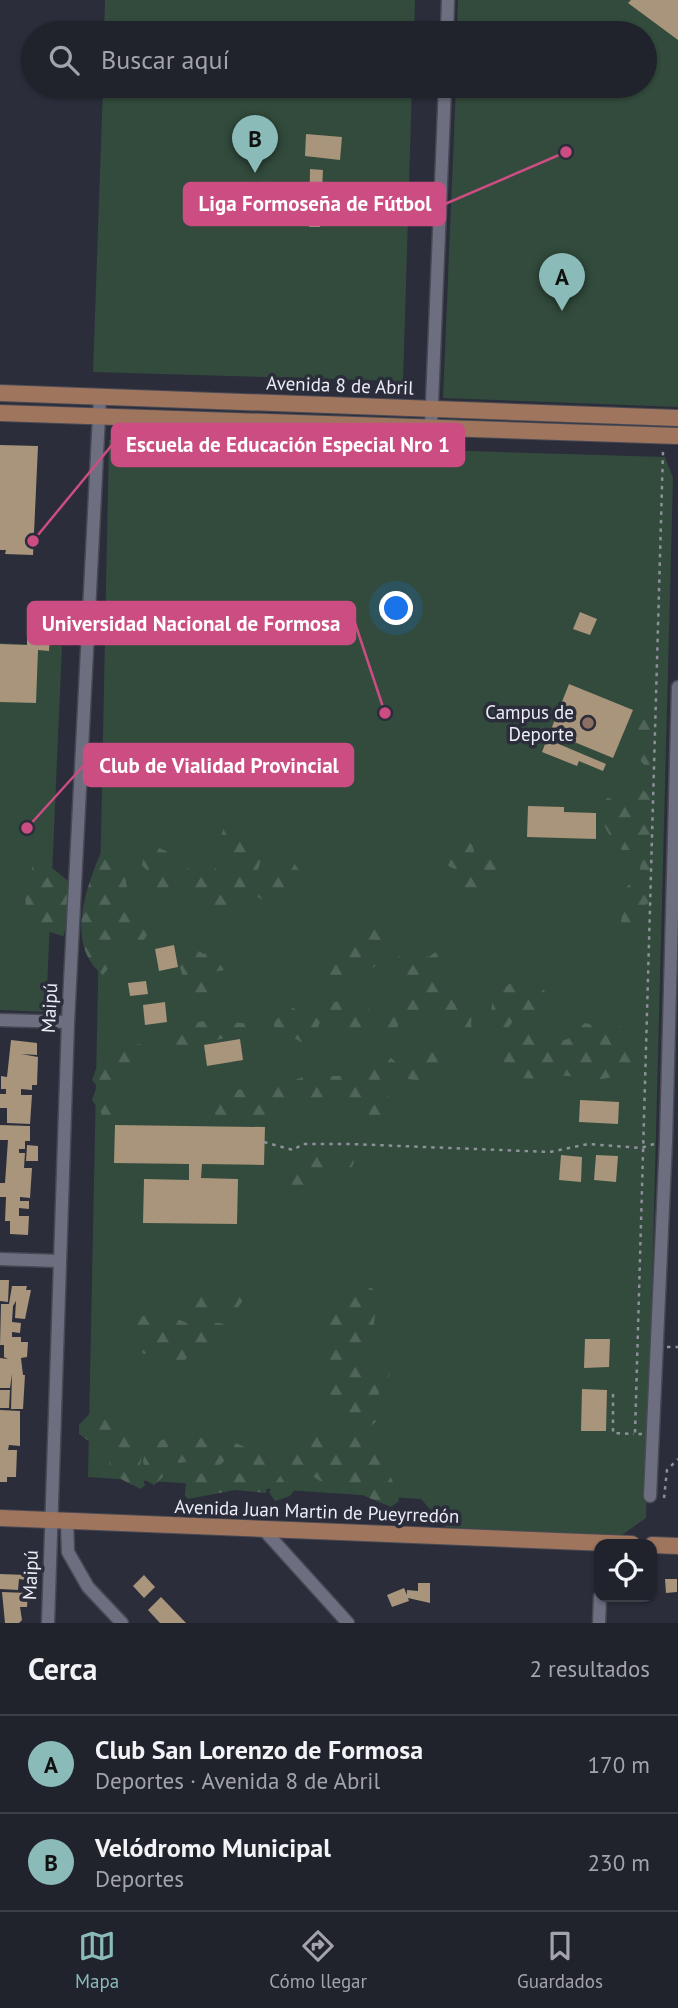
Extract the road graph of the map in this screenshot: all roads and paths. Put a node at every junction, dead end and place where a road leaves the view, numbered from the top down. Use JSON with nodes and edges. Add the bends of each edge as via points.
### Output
{"nodes":[{"id":1,"x":448,"y":0,"type":"edge"},
{"id":2,"x":447,"y":21,"type":"edge"},
{"id":3,"x":445,"y":98,"type":"edge"},
{"id":4,"x":0,"y":393,"type":"edge"},
{"id":5,"x":100,"y":396,"type":"junction"},
{"id":6,"x":433,"y":409,"type":"junction"},
{"id":7,"x":0,"y":413,"type":"edge"},
{"id":8,"x":99,"y":417,"type":"junction"},
{"id":9,"x":678,"y":418,"type":"edge"},
{"id":10,"x":431,"y":427,"type":"junction"},
{"id":11,"x":671,"y":436,"type":"edge"},
{"id":12,"x":678,"y":687,"type":"edge"},
{"id":13,"x":0,"y":1020,"type":"edge"},
{"id":14,"x":68,"y":1022,"type":"junction"},
{"id":15,"x":264,"y":1142,"type":"dead end"},
{"id":16,"x":641,"y":1148,"type":"junction"},
{"id":17,"x":0,"y":1259,"type":"edge"},
{"id":18,"x":59,"y":1261,"type":"junction"},
{"id":19,"x":613,"y":1394,"type":"dead end"},
{"id":20,"x":635,"y":1434,"type":"junction"},
{"id":21,"x":652,"y":1435,"type":"junction"},
{"id":22,"x":678,"y":1459,"type":"edge"},
{"id":23,"x":650,"y":1496,"type":"dead end"},
{"id":24,"x":664,"y":1498,"type":"dead end"},
{"id":25,"x":0,"y":1518,"type":"edge"},
{"id":26,"x":59,"y":1521,"type":"junction"},
{"id":27,"x":263,"y":1530,"type":"junction"},
{"id":28,"x":594,"y":1544,"type":"edge"},
{"id":29,"x":657,"y":1545,"type":"edge"},
{"id":30,"x":678,"y":1546,"type":"edge"},
{"id":31,"x":600,"y":1602,"type":"edge"},
{"id":32,"x":48,"y":1623,"type":"edge"},
{"id":33,"x":122,"y":1623,"type":"edge"},
{"id":34,"x":348,"y":1623,"type":"edge"},
{"id":35,"x":599,"y":1623,"type":"edge"}],
"edges":[{"from":1,"to":2,"type":"street"},
{"from":3,"to":6,"type":"street"},
{"from":4,"to":5,"type":"main road","name":"Avenida 8 de Abril"},
{"from":5,"to":6,"type":"main road","name":"Avenida 8 de Abril"},
{"from":5,"to":8,"type":"street","name":"Maipú"},
{"from":6,"to":9,"type":"main road","name":"Avenida 8 de Abril"},
{"from":6,"to":10,"type":"street"},
{"from":7,"to":8,"type":"main road","name":"Avenida 8 de Abril"},
{"from":8,"to":10,"type":"main road","name":"Avenida 8 de Abril"},
{"from":8,"to":14,"type":"street","name":"Maipú"},
{"from":10,"to":11,"type":"main road","name":"Avenida 8 de Abril"},
{"from":11,"to":16,"type":"path"},
{"from":12,"to":21,"type":"street","via":[[666,1140]]},
{"from":13,"to":14,"type":"street"},
{"from":14,"to":18,"type":"street","name":"Maipú"},
{"from":15,"to":16,"type":"path","via":[[293,1150],[303,1144],[550,1152],[588,1144]]},
{"from":16,"to":20,"type":"path"},
{"from":17,"to":18,"type":"street"},
{"from":18,"to":26,"type":"street","name":"Maipú"},
{"from":19,"to":20,"type":"path","via":[[613,1433]]},
{"from":20,"to":21,"type":"path"},
{"from":21,"to":23,"type":"street"},
{"from":22,"to":24,"type":"path","via":[[667,1470]]},
{"from":25,"to":26,"type":"main road","name":"Avenida Juan Martin de Pueyrredón"},
{"from":26,"to":27,"type":"main road","name":"Avenida Juan Martin de Pueyrredón"},
{"from":26,"to":32,"type":"street","name":"Maipú"},
{"from":26,"to":33,"type":"street","via":[[68,1552],[88,1587]]},
{"from":27,"to":28,"type":"main road","name":"Avenida Juan Martin de Pueyrredón"},
{"from":27,"to":34,"type":"street"},
{"from":29,"to":30,"type":"main road"},
{"from":31,"to":35,"type":"street"}]}
